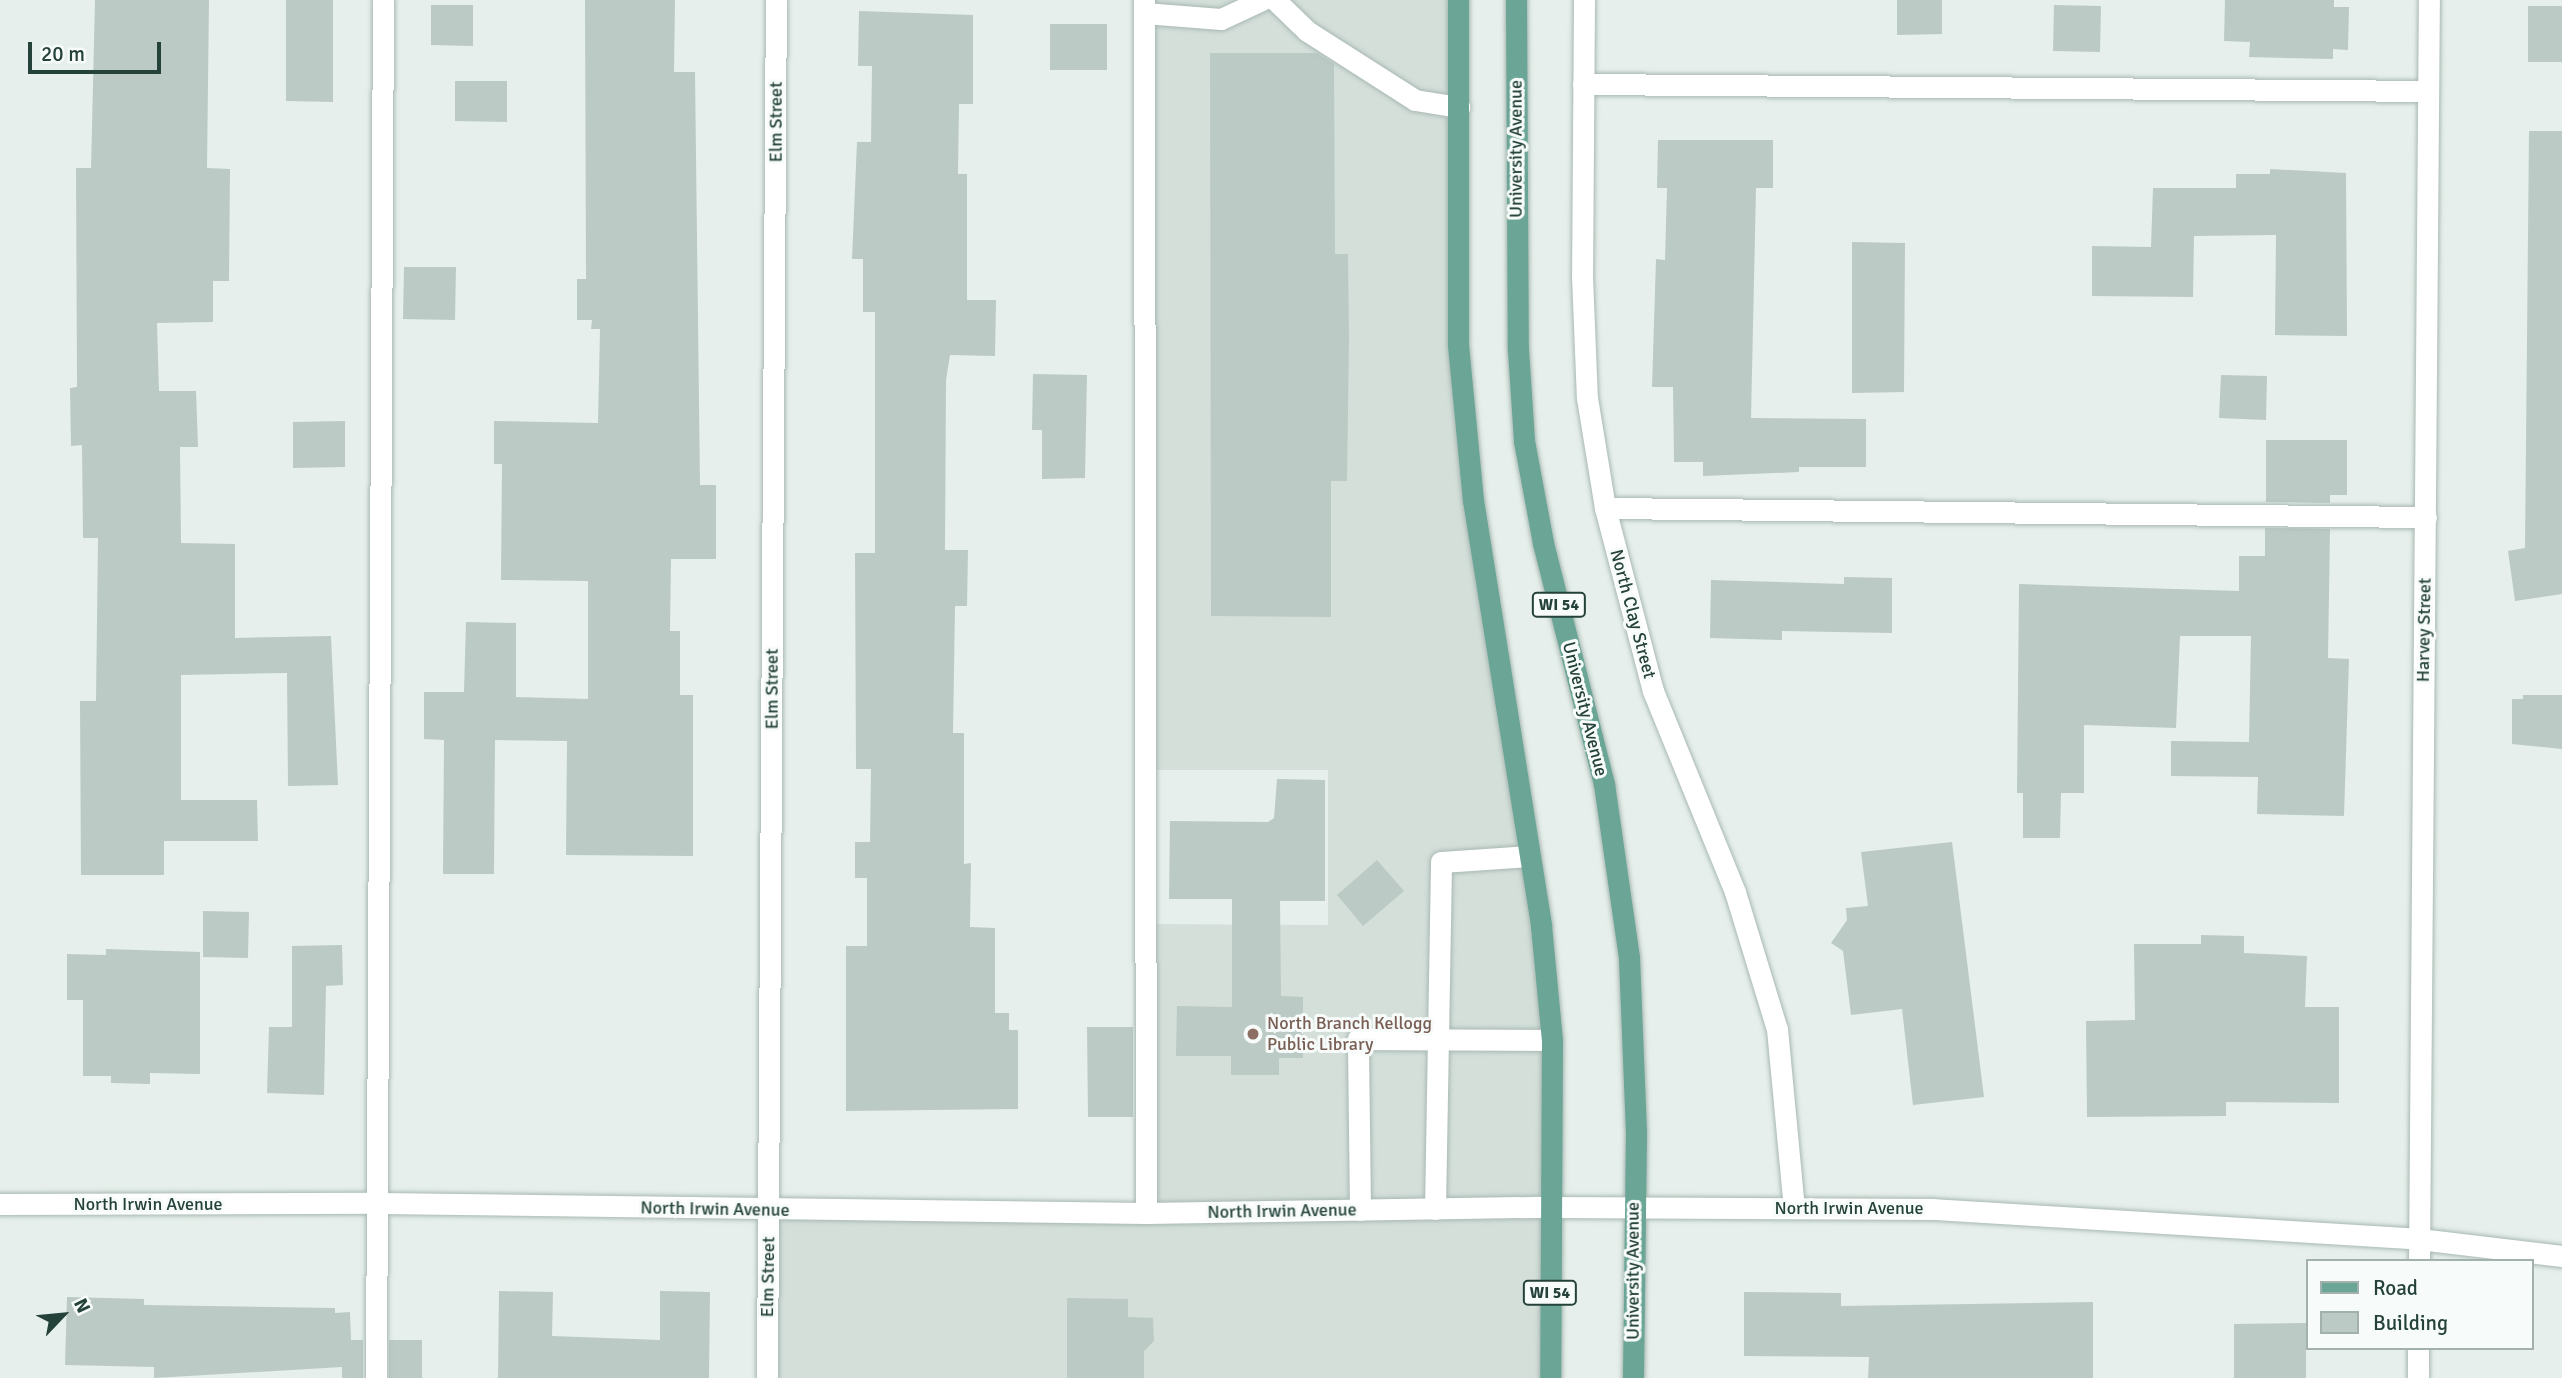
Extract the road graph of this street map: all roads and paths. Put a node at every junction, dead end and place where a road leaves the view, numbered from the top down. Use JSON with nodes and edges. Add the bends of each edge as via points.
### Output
{"nodes":[{"id":1,"x":383,"y":0,"type":"edge"},
{"id":2,"x":776,"y":0,"type":"edge"},
{"id":3,"x":1262,"y":0,"type":"edge"},
{"id":4,"x":1275,"y":0,"type":"edge"},
{"id":5,"x":1458,"y":0,"type":"edge"},
{"id":6,"x":1517,"y":0,"type":"edge"},
{"id":7,"x":1584,"y":0,"type":"edge"},
{"id":8,"x":2429,"y":0,"type":"edge"},
{"id":9,"x":1144,"y":6,"type":"edge"},
{"id":10,"x":1583,"y":84,"type":"junction"},
{"id":11,"x":2428,"y":91,"type":"junction"},
{"id":12,"x":1459,"y":107,"type":"junction"},
{"id":13,"x":1605,"y":508,"type":"junction"},
{"id":14,"x":2426,"y":517,"type":"junction"},
{"id":15,"x":1530,"y":856,"type":"junction"},
{"id":16,"x":1438,"y":1039,"type":"junction"},
{"id":17,"x":1552,"y":1040,"type":"junction"},
{"id":18,"x":379,"y":1203,"type":"junction"},
{"id":19,"x":0,"y":1204,"type":"edge"},
{"id":20,"x":1550,"y":1207,"type":"junction"},
{"id":21,"x":1633,"y":1207,"type":"junction"},
{"id":22,"x":1794,"y":1208,"type":"junction"},
{"id":23,"x":1435,"y":1209,"type":"junction"},
{"id":24,"x":769,"y":1210,"type":"junction"},
{"id":25,"x":1360,"y":1210,"type":"junction"},
{"id":26,"x":1146,"y":1213,"type":"junction"},
{"id":27,"x":2419,"y":1239,"type":"junction"},
{"id":28,"x":2562,"y":1256,"type":"edge"},
{"id":29,"x":2419,"y":1259,"type":"edge"},
{"id":30,"x":2418,"y":1350,"type":"edge"},
{"id":31,"x":376,"y":1378,"type":"edge"},
{"id":32,"x":767,"y":1378,"type":"edge"},
{"id":33,"x":1550,"y":1378,"type":"edge"},
{"id":34,"x":1633,"y":1378,"type":"edge"},
{"id":35,"x":2418,"y":1378,"type":"edge"}],
"edges":[{"from":1,"to":18,"type":"street"},
{"from":2,"to":24,"type":"street","name":"Elm Street"},
{"from":3,"to":9,"type":"street","via":[[1221,19]]},
{"from":4,"to":12,"type":"street","via":[[1307,31],[1415,100]]},
{"from":5,"to":12,"type":"main road","number":"WI 54"},
{"from":6,"to":21,"type":"main road","name":"University Avenue","number":"WI 54","via":[[1518,350],[1524,441],[1543,543],[1604,784],[1617,861],[1635,1051]]},
{"from":7,"to":10,"type":"street","name":"North Clay Street"},
{"from":8,"to":11,"type":"street","name":"Harvey Street"},
{"from":9,"to":26,"type":"street"},
{"from":10,"to":11,"type":"street"},
{"from":10,"to":13,"type":"street","name":"North Clay Street","via":[[1587,398]]},
{"from":11,"to":14,"type":"street","name":"Harvey Street"},
{"from":12,"to":15,"type":"main road","number":"WI 54","via":[[1459,358],[1473,500]]},
{"from":13,"to":14,"type":"street"},
{"from":13,"to":22,"type":"street","name":"North Clay Street","via":[[1653,691],[1735,892],[1777,1029]]},
{"from":14,"to":27,"type":"street","name":"Harvey Street"},
{"from":15,"to":16,"type":"street","via":[[1441,862]]},
{"from":15,"to":17,"type":"main road","number":"WI 54"},
{"from":16,"to":17,"type":"street"},
{"from":16,"to":23,"type":"street"},
{"from":16,"to":25,"type":"street","via":[[1357,1039]]},
{"from":17,"to":20,"type":"main road","number":"WI 54"},
{"from":18,"to":19,"type":"street","name":"North Irwin Avenue"},
{"from":18,"to":24,"type":"street","name":"North Irwin Avenue"},
{"from":18,"to":31,"type":"street"},
{"from":20,"to":21,"type":"street","name":"North Irwin Avenue"},
{"from":20,"to":23,"type":"street","name":"North Irwin Avenue"},
{"from":20,"to":33,"type":"main road","number":"WI 54"},
{"from":21,"to":22,"type":"street","name":"North Irwin Avenue"},
{"from":21,"to":34,"type":"main road","name":"University Avenue","number":"WI 54"},
{"from":22,"to":27,"type":"street","name":"North Irwin Avenue","via":[[1933,1209]]},
{"from":23,"to":25,"type":"street","name":"North Irwin Avenue"},
{"from":24,"to":26,"type":"street","name":"North Irwin Avenue"},
{"from":24,"to":32,"type":"street","name":"Elm Street"},
{"from":25,"to":26,"type":"street","name":"North Irwin Avenue"},
{"from":27,"to":28,"type":"street","name":"North Irwin Avenue"},
{"from":27,"to":29,"type":"street","name":"Harvey Street"},
{"from":30,"to":35,"type":"street"}]}
